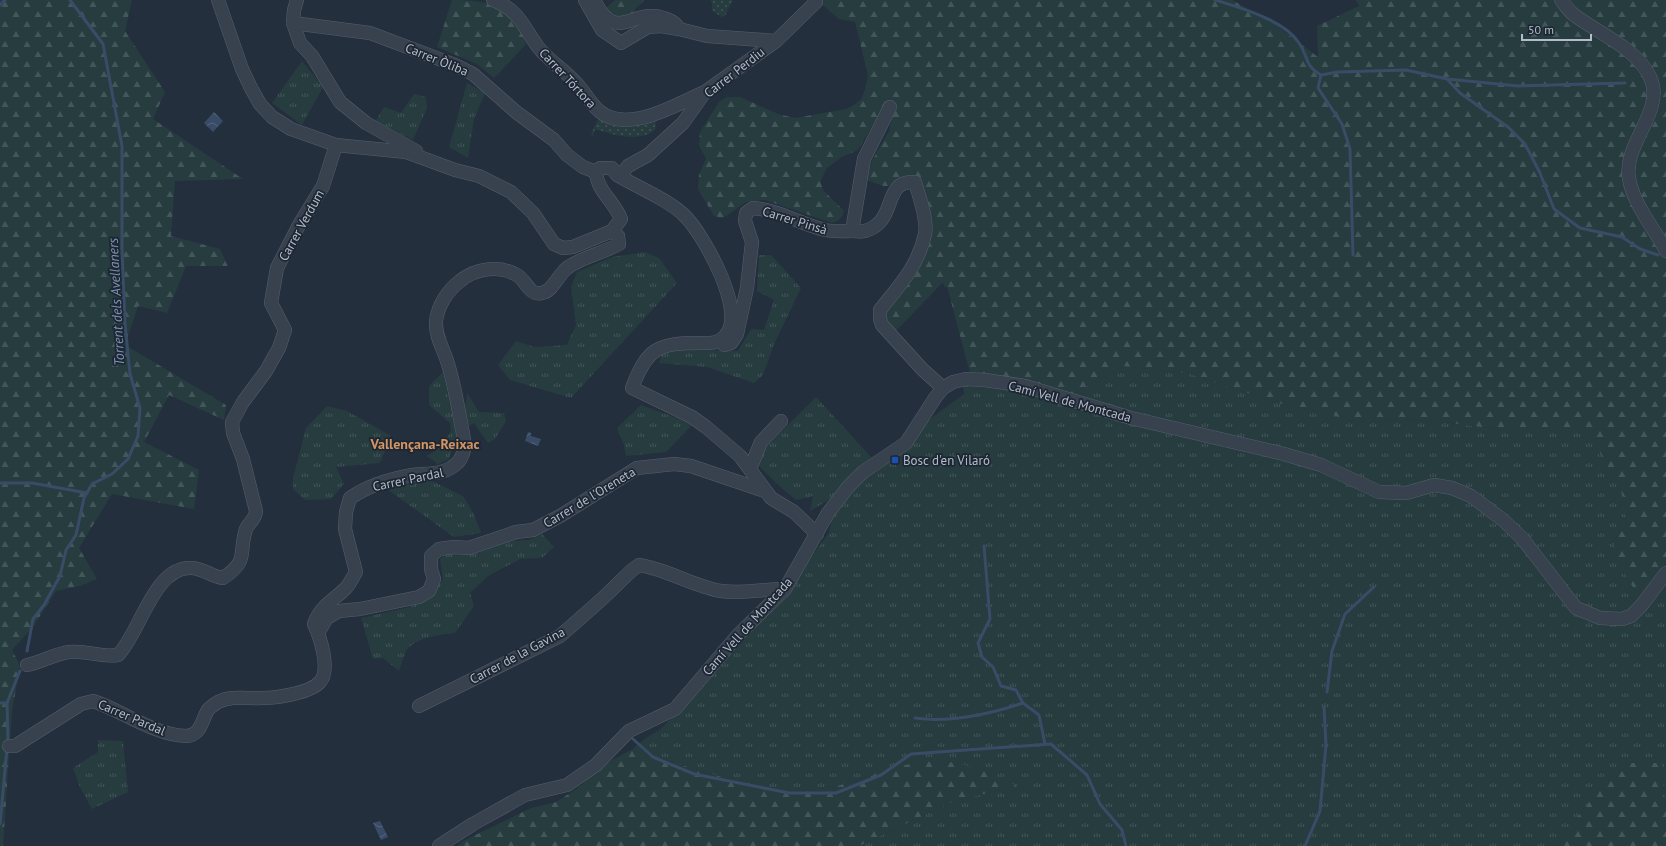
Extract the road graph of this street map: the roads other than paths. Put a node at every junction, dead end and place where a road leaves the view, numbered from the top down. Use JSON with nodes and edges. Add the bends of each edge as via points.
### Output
{"nodes":[{"id":1,"x":218,"y":0,"type":"edge"},
{"id":2,"x":297,"y":0,"type":"edge"},
{"id":3,"x":492,"y":0,"type":"edge"},
{"id":4,"x":585,"y":0,"type":"edge"},
{"id":5,"x":594,"y":0,"type":"edge"},
{"id":6,"x":1561,"y":0,"type":"edge"},
{"id":7,"x":816,"y":2,"type":"dead end"},
{"id":8,"x":293,"y":23,"type":"junction"},
{"id":9,"x":679,"y":29,"type":"junction"},
{"id":10,"x":776,"y":41,"type":"junction"},
{"id":11,"x":705,"y":92,"type":"junction"},
{"id":12,"x":890,"y":108,"type":"dead end"},
{"id":13,"x":336,"y":145,"type":"junction"},
{"id":14,"x":425,"y":158,"type":"junction"},
{"id":15,"x":596,"y":172,"type":"junction"},
{"id":16,"x":624,"y":178,"type":"junction"},
{"id":17,"x":612,"y":231,"type":"junction"},
{"id":18,"x":852,"y":231,"type":"junction"},
{"id":19,"x":1666,"y":251,"type":"edge"},
{"id":20,"x":720,"y":339,"type":"junction"},
{"id":21,"x":943,"y":388,"type":"junction"},
{"id":22,"x":781,"y":421,"type":"dead end"},
{"id":23,"x":750,"y":468,"type":"junction"},
{"id":24,"x":765,"y":491,"type":"junction"},
{"id":25,"x":817,"y":534,"type":"junction"},
{"id":26,"x":1666,"y":572,"type":"edge"},
{"id":27,"x":785,"y":589,"type":"junction"},
{"id":28,"x":318,"y":632,"type":"junction"},
{"id":29,"x":27,"y":665,"type":"dead end"},
{"id":30,"x":419,"y":706,"type":"dead end"},
{"id":31,"x":9,"y":746,"type":"dead end"},
{"id":32,"x":439,"y":846,"type":"edge"}],
"edges":[{"from":1,"to":13,"type":"street","via":[[242,69],[260,104],[291,129]]},
{"from":2,"to":8,"type":"street"},
{"from":3,"to":11,"type":"street","name":"Carrer Tórtora","via":[[511,8],[540,48],[577,84],[599,111],[608,116],[632,120],[664,111]]},
{"from":4,"to":9,"type":"street","via":[[602,30],[621,43],[648,27]]},
{"from":5,"to":9,"type":"street","via":[[600,12],[619,24],[644,16],[658,16],[674,22]]},
{"from":6,"to":19,"type":"street","via":[[1572,13],[1640,62],[1650,77],[1653,87],[1652,101],[1631,158],[1629,177],[1642,210]]},
{"from":7,"to":10,"type":"street","name":"Carrer Perdiu"},
{"from":8,"to":14,"type":"street","via":[[300,43],[312,56],[340,102],[366,123],[410,146]]},
{"from":8,"to":15,"type":"street","name":"Carrer Òliba","via":[[370,33],[455,64],[473,74],[516,112],[544,132],[567,155]]},
{"from":9,"to":10,"type":"street","via":[[707,36]]},
{"from":10,"to":11,"type":"street","name":"Carrer Perdiu"},
{"from":11,"to":16,"type":"street","name":"Carrer Perdiu","via":[[683,123],[648,155],[628,166],[624,171]]},
{"from":12,"to":18,"type":"street","via":[[864,159]]},
{"from":13,"to":14,"type":"street","via":[[406,152]]},
{"from":13,"to":29,"type":"street","name":"Carrer Verdum","via":[[323,186],[299,224],[277,268],[271,303],[285,330],[279,348],[232,422],[256,511],[256,516],[247,528],[239,564],[233,572],[223,578],[191,568],[181,569],[168,576],[151,597],[143,616],[118,655],[69,652]]},
{"from":14,"to":17,"type":"street","via":[[479,176],[511,192],[533,213],[554,244],[563,248],[572,247]]},
{"from":15,"to":16,"type":"street","via":[[600,168],[612,168]]},
{"from":15,"to":17,"type":"street","via":[[598,184],[617,209],[621,219]]},
{"from":16,"to":20,"type":"street","via":[[672,206],[685,216],[697,232],[717,268],[731,304],[732,322],[726,336]]},
{"from":17,"to":28,"type":"street","name":"Carrer Pardal","via":[[618,236],[619,244],[569,267],[561,273],[549,290],[541,294],[530,291],[518,276],[504,270],[490,269],[475,271],[448,292],[436,321],[438,338],[456,394],[464,451],[459,462],[449,470],[386,481],[360,490],[350,498],[345,529],[356,572],[345,589],[327,603],[317,616],[314,624]]},
{"from":18,"to":20,"type":"street","name":"Carrer Pinsà","via":[[824,230],[778,212],[753,208],[746,213],[752,242],[740,322],[731,343],[724,345]]},
{"from":18,"to":21,"type":"street","name":"Carrer Pinsà","via":[[864,231],[876,226],[885,217],[892,195],[898,186],[906,182],[915,182],[925,233],[909,273],[880,310],[880,318],[882,325]]},
{"from":20,"to":23,"type":"street","via":[[714,343],[671,343],[656,350],[646,359],[632,388],[692,417],[740,456]]},
{"from":21,"to":25,"type":"street","name":"Camí Vell de Montcada","via":[[906,443],[863,472],[848,487],[828,513]]},
{"from":21,"to":26,"type":"street","name":"Camí Vell de Montcada","via":[[966,379],[1025,386],[1131,418],[1284,454],[1320,465],[1379,492],[1406,493],[1434,485],[1452,488],[1471,496],[1504,520],[1522,538],[1576,608],[1600,618],[1622,619],[1631,616]]},
{"from":22,"to":23,"type":"street","via":[[761,442]]},
{"from":23,"to":24,"type":"street"},
{"from":24,"to":25,"type":"street","via":[[771,498],[794,512]]},
{"from":24,"to":28,"type":"street","name":"Carrer de l'Oreneta","via":[[691,466],[674,464],[637,468],[533,530],[516,532],[469,548],[439,549],[431,556],[434,579],[429,590],[419,597],[339,611],[327,618]]},
{"from":25,"to":27,"type":"street","name":"Camí Vell de Montcada"},
{"from":27,"to":30,"type":"street","name":"Carrer de la Gavina","via":[[720,591],[685,581],[653,567],[639,565],[560,636]]},
{"from":27,"to":32,"type":"street","name":"Camí Vell de Montcada","via":[[738,635],[675,709],[629,731],[596,765],[567,785],[525,795]]},
{"from":28,"to":31,"type":"street","name":"Carrer Pardal","via":[[325,660],[325,671],[320,682],[283,698],[240,698],[218,702],[208,710],[197,732],[188,736],[157,729],[93,700],[81,704],[16,746]]}]}
